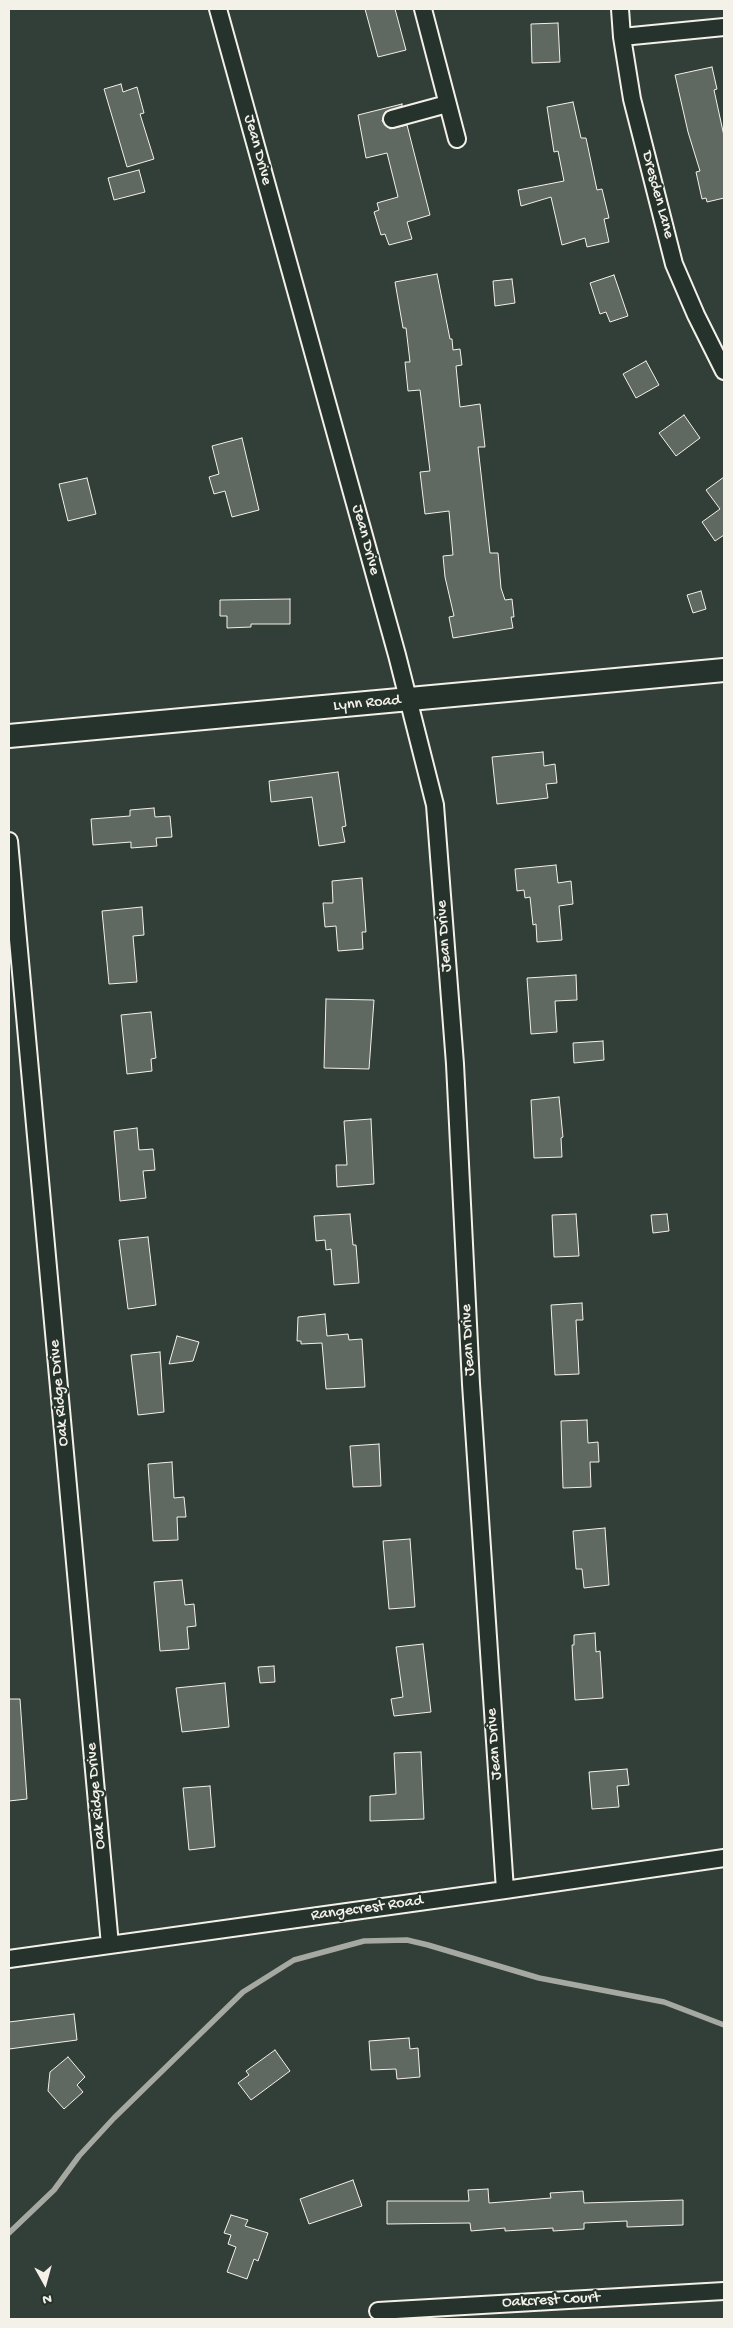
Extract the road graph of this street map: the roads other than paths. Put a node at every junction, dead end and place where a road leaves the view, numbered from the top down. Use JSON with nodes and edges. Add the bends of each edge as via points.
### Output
{"nodes":[{"id":1,"x":218,"y":9,"type":"edge"},
{"id":2,"x":423,"y":9,"type":"edge"},
{"id":3,"x":620,"y":9,"type":"edge"},
{"id":4,"x":724,"y":27,"type":"edge"},
{"id":5,"x":622,"y":37,"type":"junction"},
{"id":6,"x":447,"y":104,"type":"junction"},
{"id":7,"x":392,"y":119,"type":"dead end"},
{"id":8,"x":457,"y":139,"type":"dead end"},
{"id":9,"x":724,"y":371,"type":"edge"},
{"id":10,"x":724,"y":670,"type":"edge"},
{"id":11,"x":408,"y":701,"type":"junction"},
{"id":12,"x":9,"y":736,"type":"edge"},
{"id":13,"x":9,"y":841,"type":"edge"},
{"id":14,"x":724,"y":1858,"type":"edge"},
{"id":15,"x":505,"y":1890,"type":"junction"},
{"id":16,"x":110,"y":1945,"type":"junction"},
{"id":17,"x":9,"y":1959,"type":"edge"},
{"id":18,"x":724,"y":2291,"type":"edge"},
{"id":19,"x":378,"y":2311,"type":"dead end"}],
"edges":[{"from":1,"to":11,"type":"street","name":"Jean Drive"},
{"from":2,"to":6,"type":"street"},
{"from":3,"to":5,"type":"street","name":"Dresden Lane"},
{"from":4,"to":5,"type":"street"},
{"from":5,"to":9,"type":"street","name":"Dresden Lane","via":[[632,99],[674,264]]},
{"from":6,"to":7,"type":"street"},
{"from":6,"to":8,"type":"street"},
{"from":10,"to":11,"type":"main road","name":"Lynn Road"},
{"from":11,"to":12,"type":"main road","name":"Lynn Road"},
{"from":11,"to":15,"type":"street","name":"Jean Drive","via":[[435,805],[455,1064],[471,1393]]},
{"from":13,"to":16,"type":"street","name":"Oak Ridge Drive"},
{"from":14,"to":15,"type":"street","name":"Rangecrest Road"},
{"from":15,"to":16,"type":"street","name":"Rangecrest Road"},
{"from":16,"to":17,"type":"street","name":"Rangecrest Road"},
{"from":18,"to":19,"type":"street","name":"Oakcrest Court"}]}
